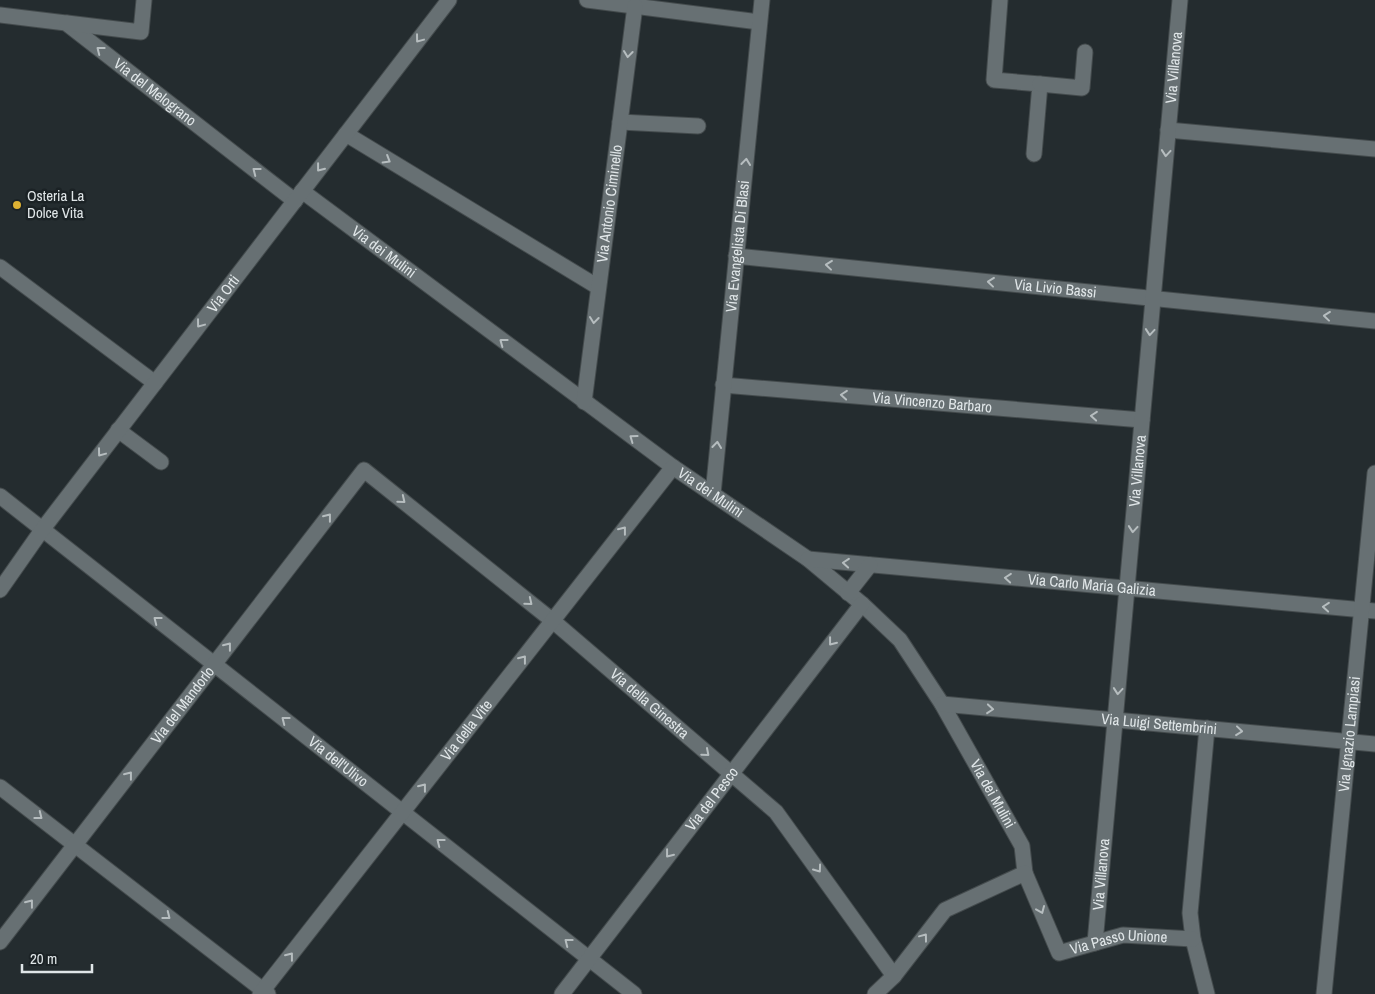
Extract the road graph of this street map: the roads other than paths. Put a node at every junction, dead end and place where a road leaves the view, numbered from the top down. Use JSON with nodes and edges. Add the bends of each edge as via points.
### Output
{"nodes":[{"id":1,"x":144,"y":0,"type":"edge"},
{"id":2,"x":449,"y":0,"type":"edge"},
{"id":3,"x":587,"y":0,"type":"edge"},
{"id":4,"x":762,"y":0,"type":"edge"},
{"id":5,"x":1000,"y":0,"type":"edge"},
{"id":6,"x":1180,"y":0,"type":"edge"},
{"id":7,"x":635,"y":6,"type":"junction"},
{"id":8,"x":0,"y":16,"type":"edge"},
{"id":9,"x":759,"y":22,"type":"junction"},
{"id":10,"x":66,"y":23,"type":"junction"},
{"id":11,"x":1085,"y":52,"type":"dead end"},
{"id":12,"x":1040,"y":84,"type":"junction"},
{"id":13,"x":620,"y":122,"type":"junction"},
{"id":14,"x":698,"y":126,"type":"dead end"},
{"id":15,"x":1168,"y":130,"type":"junction"},
{"id":16,"x":346,"y":134,"type":"junction"},
{"id":17,"x":1375,"y":149,"type":"edge"},
{"id":18,"x":1034,"y":154,"type":"dead end"},
{"id":19,"x":298,"y":196,"type":"junction"},
{"id":20,"x":736,"y":256,"type":"junction"},
{"id":21,"x":0,"y":268,"type":"edge"},
{"id":22,"x":598,"y":287,"type":"junction"},
{"id":23,"x":1153,"y":298,"type":"junction"},
{"id":24,"x":1375,"y":321,"type":"edge"},
{"id":25,"x":155,"y":383,"type":"junction"},
{"id":26,"x":723,"y":385,"type":"junction"},
{"id":27,"x":584,"y":402,"type":"junction"},
{"id":28,"x":1142,"y":420,"type":"junction"},
{"id":29,"x":118,"y":430,"type":"junction"},
{"id":30,"x":161,"y":462,"type":"dead end"},
{"id":31,"x":673,"y":467,"type":"junction"},
{"id":32,"x":364,"y":470,"type":"joint"},
{"id":33,"x":1375,"y":473,"type":"edge"},
{"id":34,"x":713,"y":494,"type":"junction"},
{"id":35,"x":0,"y":496,"type":"edge"},
{"id":36,"x":42,"y":530,"type":"junction"},
{"id":37,"x":808,"y":559,"type":"junction"},
{"id":38,"x":870,"y":565,"type":"junction"},
{"id":39,"x":1127,"y":589,"type":"junction"},
{"id":40,"x":0,"y":590,"type":"edge"},
{"id":41,"x":848,"y":593,"type":"junction"},
{"id":42,"x":862,"y":604,"type":"junction"},
{"id":43,"x":1368,"y":610,"type":"edge"},
{"id":44,"x":553,"y":621,"type":"junction"},
{"id":45,"x":214,"y":665,"type":"junction"},
{"id":46,"x":942,"y":704,"type":"junction"},
{"id":47,"x":1116,"y":719,"type":"junction"},
{"id":48,"x":1207,"y":728,"type":"junction"},
{"id":49,"x":1348,"y":742,"type":"junction"},
{"id":50,"x":1375,"y":744,"type":"edge"},
{"id":51,"x":730,"y":774,"type":"junction"},
{"id":52,"x":0,"y":786,"type":"edge"},
{"id":53,"x":403,"y":813,"type":"junction"},
{"id":54,"x":75,"y":845,"type":"junction"},
{"id":55,"x":1025,"y":874,"type":"junction"},
{"id":56,"x":1193,"y":938,"type":"junction"},
{"id":57,"x":0,"y":942,"type":"edge"},
{"id":58,"x":1096,"y":943,"type":"junction"},
{"id":59,"x":589,"y":959,"type":"junction"},
{"id":60,"x":894,"y":976,"type":"junction"},
{"id":61,"x":264,"y":993,"type":"edge"},
{"id":62,"x":562,"y":994,"type":"edge"},
{"id":63,"x":634,"y":994,"type":"edge"},
{"id":64,"x":875,"y":994,"type":"edge"},
{"id":65,"x":1207,"y":994,"type":"edge"},
{"id":66,"x":1324,"y":994,"type":"edge"}],
"edges":[{"from":1,"to":10,"type":"street","via":[[141,32]]},
{"from":2,"to":16,"type":"street","name":"Via Orti","one_way":true},
{"from":3,"to":7,"type":"street"},
{"from":4,"to":9,"type":"street","name":"Via Evangelista Di Blasi"},
{"from":5,"to":12,"type":"street","via":[[994,80]]},
{"from":6,"to":15,"type":"street","name":"Via Villanova"},
{"from":7,"to":9,"type":"street"},
{"from":7,"to":13,"type":"street","name":"Via Antonio Ciminello","one_way":true},
{"from":8,"to":10,"type":"street"},
{"from":20,"to":9,"type":"street","name":"Via Evangelista Di Blasi","one_way":true},
{"from":19,"to":10,"type":"street","name":"Via del Melograno","one_way":true},
{"from":11,"to":12,"type":"street","via":[[1082,88]]},
{"from":12,"to":18,"type":"street"},
{"from":13,"to":14,"type":"street"},
{"from":13,"to":22,"type":"street","name":"Via Antonio Ciminello"},
{"from":15,"to":17,"type":"street"},
{"from":15,"to":23,"type":"street","name":"Via Villanova","one_way":true},
{"from":16,"to":19,"type":"street","name":"Via Orti","one_way":true},
{"from":16,"to":22,"type":"street","one_way":true},
{"from":19,"to":25,"type":"street","name":"Via Orti","one_way":true},
{"from":27,"to":19,"type":"street","name":"Via dei Mulini","one_way":true},
{"from":23,"to":20,"type":"street","name":"Via Livio Bassi","one_way":true},
{"from":20,"to":26,"type":"street","name":"Via Evangelista Di Blasi"},
{"from":21,"to":25,"type":"street"},
{"from":22,"to":27,"type":"street","name":"Via Antonio Ciminello","one_way":true},
{"from":24,"to":23,"type":"street","name":"Via Livio Bassi","one_way":true},
{"from":23,"to":28,"type":"street","name":"Via Villanova","one_way":true},
{"from":25,"to":29,"type":"street","name":"Via Orti"},
{"from":28,"to":26,"type":"street","name":"Via Vincenzo Barbaro","one_way":true},
{"from":34,"to":26,"type":"street","name":"Via Evangelista Di Blasi","one_way":true},
{"from":31,"to":27,"type":"street","name":"Via dei Mulini","one_way":true},
{"from":28,"to":39,"type":"street","name":"Via Villanova","one_way":true},
{"from":29,"to":30,"type":"street"},
{"from":29,"to":36,"type":"street","name":"Via Orti","one_way":true},
{"from":31,"to":34,"type":"street","name":"Via dei Mulini"},
{"from":44,"to":31,"type":"street","name":"Via della Vite","one_way":true},
{"from":32,"to":44,"type":"street","name":"Via della Ginestra","one_way":true},
{"from":45,"to":32,"type":"street","name":"Via del Mandorlo","one_way":true},
{"from":33,"to":43,"type":"street","name":"Via Ignazio Lampiasi"},
{"from":34,"to":37,"type":"street","name":"Via dei Mulini"},
{"from":35,"to":36,"type":"street","name":"Via dell'Ulivo"},
{"from":36,"to":40,"type":"street","name":"Via Orti"},
{"from":45,"to":36,"type":"street","name":"Via dell'Ulivo","one_way":true},
{"from":38,"to":37,"type":"street","name":"Via Carlo Maria Galizia","one_way":true},
{"from":37,"to":41,"type":"street","name":"Via dei Mulini"},
{"from":39,"to":38,"type":"street","name":"Via Carlo Maria Galizia","one_way":true},
{"from":38,"to":41,"type":"street"},
{"from":43,"to":39,"type":"street","name":"Via Carlo Maria Galizia","one_way":true},
{"from":39,"to":47,"type":"street","name":"Via Villanova","one_way":true},
{"from":41,"to":42,"type":"street","name":"Via dei Mulini"},
{"from":42,"to":46,"type":"street","name":"Via dei Mulini","via":[[900,640]]},
{"from":42,"to":51,"type":"street","name":"Via del Pesco","one_way":true},
{"from":43,"to":49,"type":"street","name":"Via Ignazio Lampiasi"},
{"from":44,"to":51,"type":"street","name":"Via della Ginestra","one_way":true},
{"from":53,"to":44,"type":"street","name":"Via della Vite","one_way":true},
{"from":53,"to":45,"type":"street","name":"Via dell'Ulivo","one_way":true},
{"from":54,"to":45,"type":"street","name":"Via del Mandorlo","one_way":true},
{"from":46,"to":47,"type":"street","name":"Via Luigi Settembrini","one_way":true},
{"from":46,"to":55,"type":"street","name":"Via dei Mulini","via":[[1022,846]]},
{"from":47,"to":48,"type":"street","name":"Via Luigi Settembrini"},
{"from":47,"to":58,"type":"street","name":"Via Villanova"},
{"from":48,"to":49,"type":"street","name":"Via Luigi Settembrini","one_way":true},
{"from":48,"to":56,"type":"street","via":[[1190,913]]},
{"from":49,"to":50,"type":"street","name":"Via Luigi Settembrini"},
{"from":49,"to":66,"type":"street","name":"Via Ignazio Lampiasi"},
{"from":51,"to":59,"type":"street","name":"Via del Pesco","one_way":true},
{"from":51,"to":60,"type":"street","name":"Via della Ginestra","one_way":true,"via":[[776,812]]},
{"from":52,"to":54,"type":"street","one_way":true},
{"from":59,"to":53,"type":"street","name":"Via dell'Ulivo","one_way":true},
{"from":61,"to":53,"type":"street","name":"Via della Vite","one_way":true},
{"from":57,"to":54,"type":"street","name":"Via del Mandorlo","one_way":true},
{"from":54,"to":61,"type":"street","one_way":true},
{"from":55,"to":58,"type":"street","name":"Via Passo Unione","one_way":true,"via":[[1059,953]]},
{"from":60,"to":55,"type":"street","one_way":true,"via":[[945,910]]},
{"from":56,"to":58,"type":"street","name":"Via Passo Unione","via":[[1123,935]]},
{"from":56,"to":65,"type":"street"},
{"from":59,"to":62,"type":"street","name":"Via del Pesco"},
{"from":59,"to":63,"type":"street","name":"Via dell'Ulivo"},
{"from":60,"to":64,"type":"street"}]}
